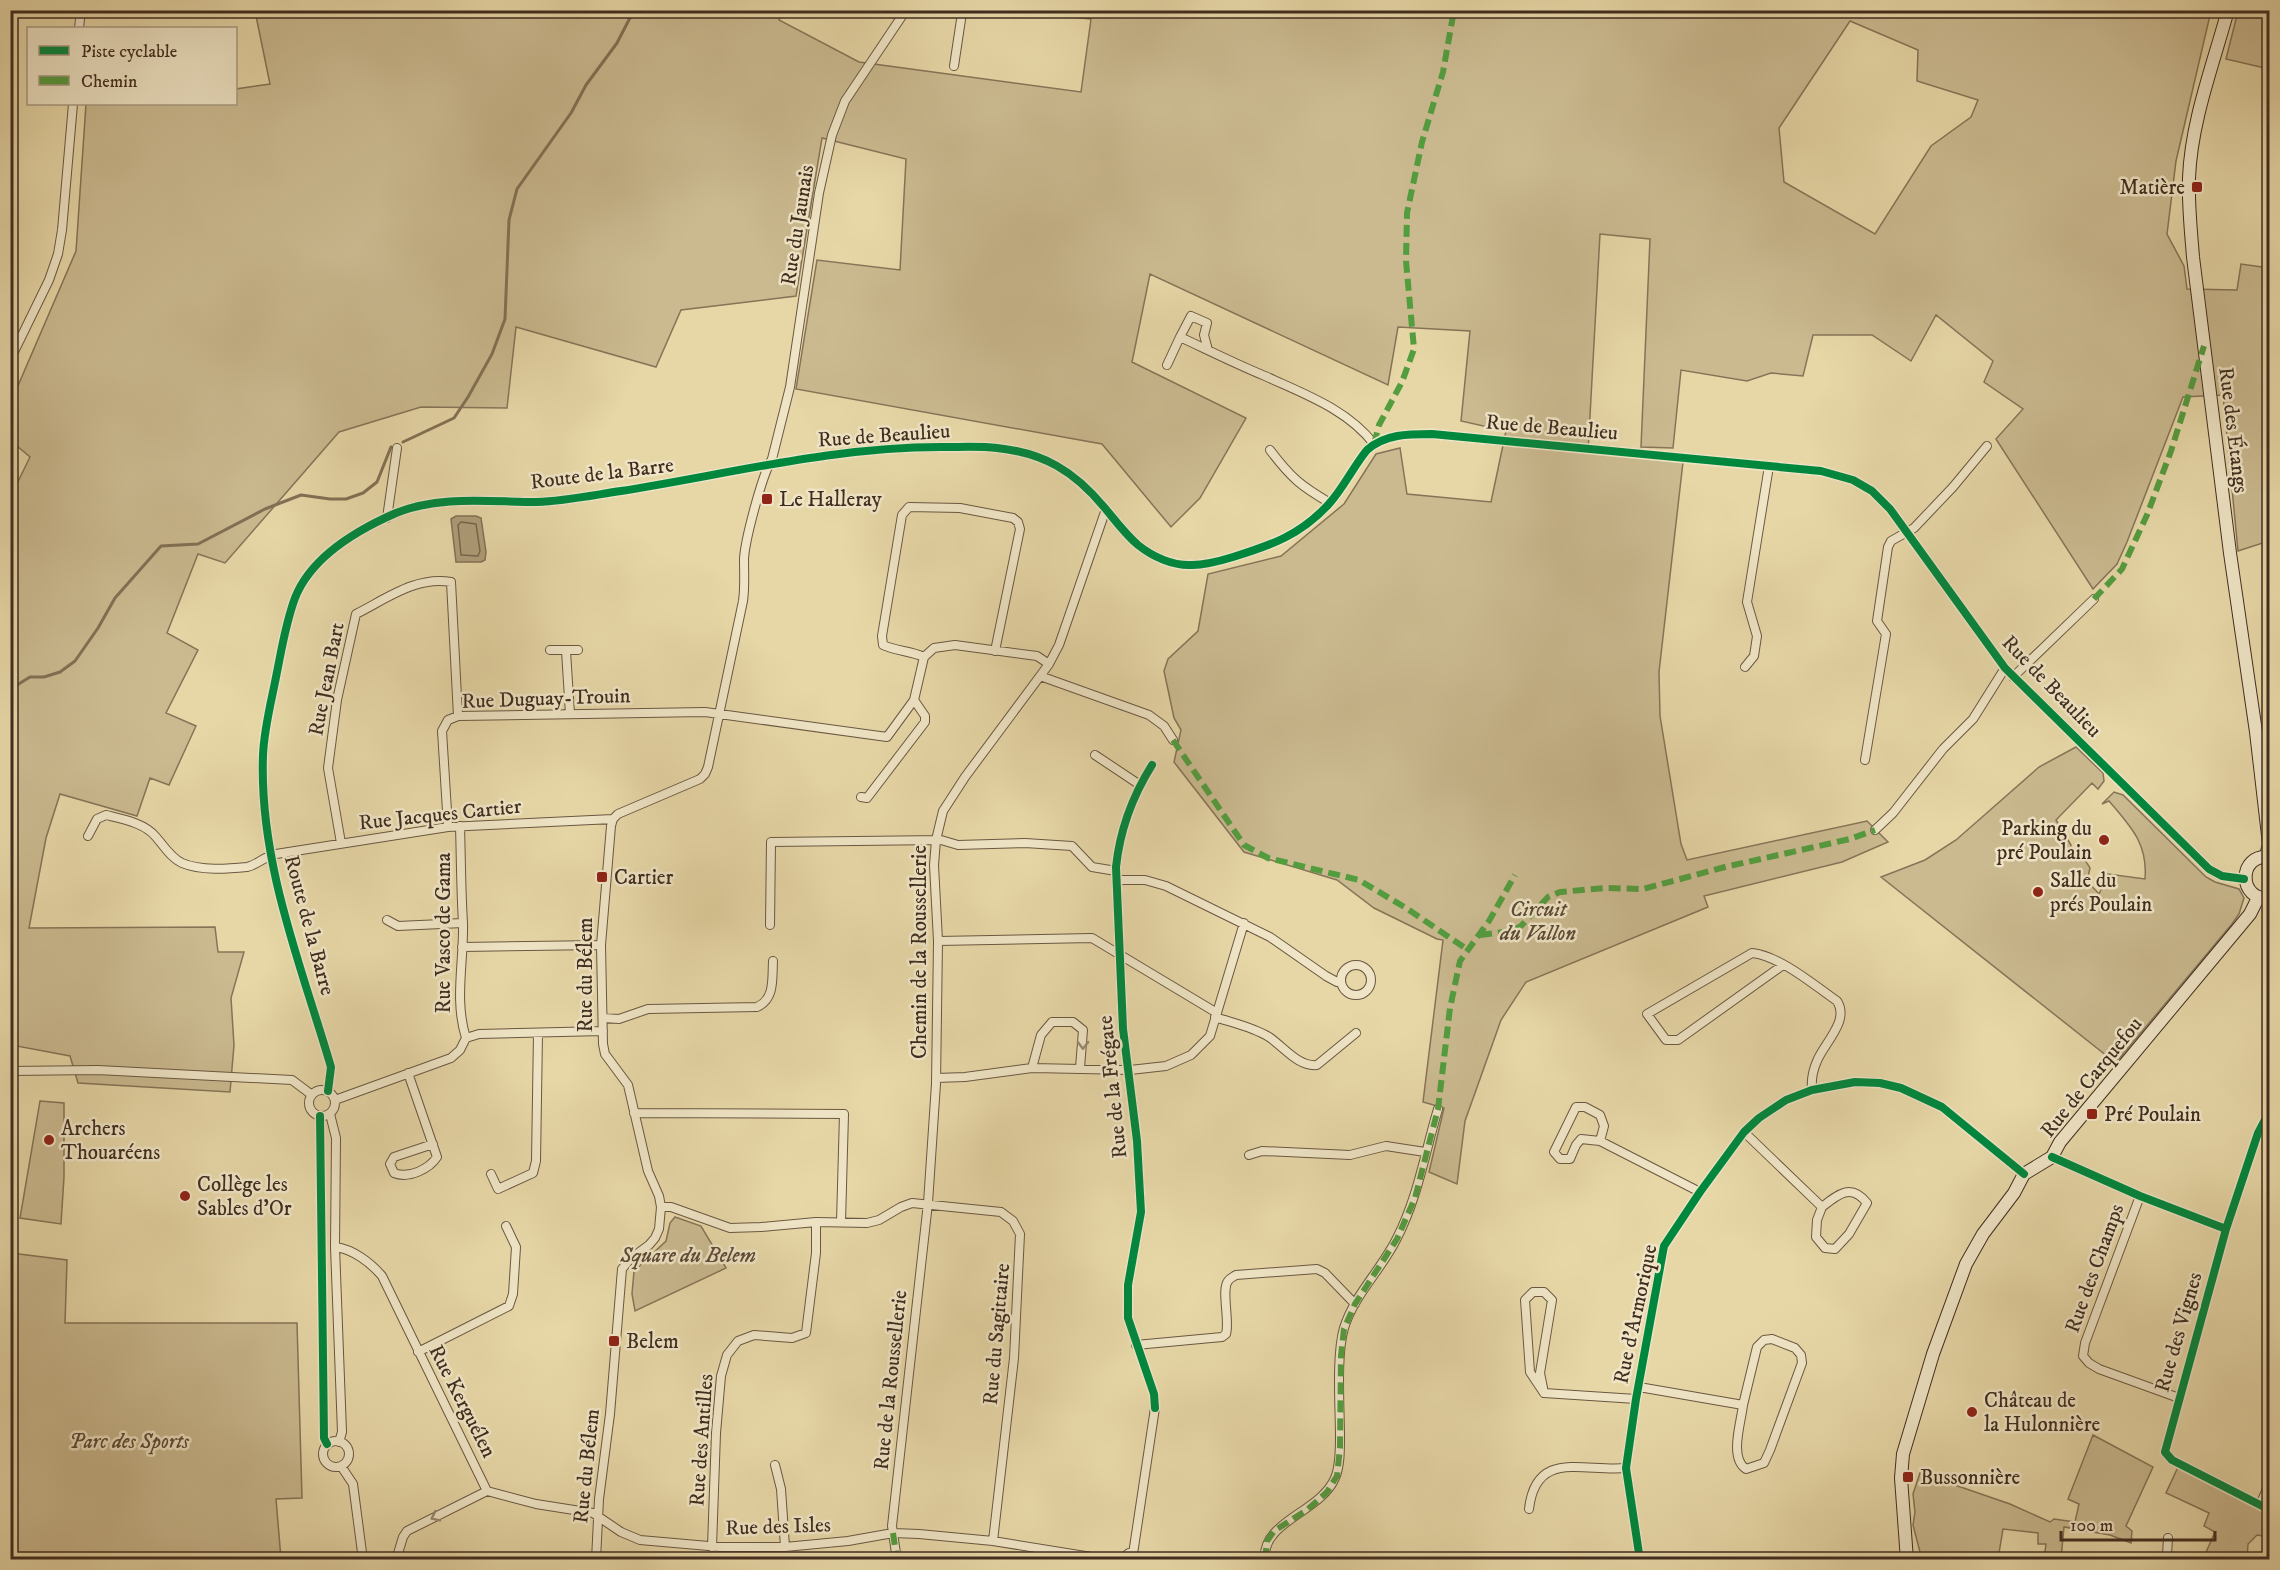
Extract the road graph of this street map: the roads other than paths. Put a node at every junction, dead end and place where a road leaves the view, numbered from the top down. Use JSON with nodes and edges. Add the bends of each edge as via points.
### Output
{"nodes":[{"id":1,"x":81,"y":10,"type":"edge"},
{"id":2,"x":906,"y":10,"type":"edge"},
{"id":3,"x":943,"y":10,"type":"edge"},
{"id":4,"x":2228,"y":10,"type":"edge"},
{"id":5,"x":79,"y":27,"type":"edge"},
{"id":6,"x":954,"y":66,"type":"dead end"},
{"id":7,"x":73,"y":105,"type":"edge"},
{"id":8,"x":1180,"y":337,"type":"junction"},
{"id":9,"x":1208,"y":350,"type":"junction"},
{"id":10,"x":10,"y":360,"type":"edge"},
{"id":11,"x":1167,"y":365,"type":"dead end"},
{"id":12,"x":1374,"y":444,"type":"junction"},
{"id":13,"x":1987,"y":447,"type":"dead end"},
{"id":14,"x":397,"y":448,"type":"dead end"},
{"id":15,"x":1270,"y":450,"type":"dead end"},
{"id":16,"x":769,"y":464,"type":"junction"},
{"id":17,"x":1768,"y":466,"type":"junction"},
{"id":18,"x":1330,"y":503,"type":"junction"},
{"id":19,"x":1106,"y":509,"type":"junction"},
{"id":20,"x":387,"y":518,"type":"junction"},
{"id":21,"x":1906,"y":531,"type":"junction"},
{"id":22,"x":2094,"y":599,"type":"dead end"},
{"id":23,"x":550,"y":650,"type":"dead end"},
{"id":24,"x":578,"y":650,"type":"dead end"},
{"id":25,"x":566,"y":651,"type":"junction"},
{"id":26,"x":995,"y":651,"type":"junction"},
{"id":27,"x":924,"y":657,"type":"junction"},
{"id":28,"x":1049,"y":664,"type":"junction"},
{"id":29,"x":1745,"y":666,"type":"dead end"},
{"id":30,"x":2005,"y":668,"type":"junction"},
{"id":31,"x":1040,"y":676,"type":"junction"},
{"id":32,"x":2013,"y":677,"type":"junction"},
{"id":33,"x":914,"y":700,"type":"junction"},
{"id":34,"x":570,"y":714,"type":"junction"},
{"id":35,"x":718,"y":714,"type":"junction"},
{"id":36,"x":458,"y":716,"type":"junction"},
{"id":37,"x":1173,"y":740,"type":"dead end"},
{"id":38,"x":1095,"y":755,"type":"dead end"},
{"id":39,"x":1866,"y":760,"type":"dead end"},
{"id":40,"x":1152,"y":765,"type":"dead end"},
{"id":41,"x":1140,"y":784,"type":"junction"},
{"id":42,"x":861,"y":797,"type":"dead end"},
{"id":43,"x":613,"y":819,"type":"junction"},
{"id":44,"x":460,"y":826,"type":"junction"},
{"id":45,"x":448,"y":827,"type":"junction"},
{"id":46,"x":1875,"y":830,"type":"dead end"},
{"id":47,"x":88,"y":836,"type":"dead end"},
{"id":48,"x":936,"y":840,"type":"junction"},
{"id":49,"x":341,"y":843,"type":"junction"},
{"id":50,"x":271,"y":855,"type":"junction"},
{"id":51,"x":2267,"y":857,"type":"edge"},
{"id":52,"x":1117,"y":875,"type":"junction"},
{"id":53,"x":2244,"y":879,"type":"junction"},
{"id":54,"x":2264,"y":898,"type":"edge"},
{"id":55,"x":387,"y":920,"type":"dead end"},
{"id":56,"x":463,"y":923,"type":"junction"},
{"id":57,"x":1244,"y":923,"type":"junction"},
{"id":58,"x":770,"y":926,"type":"dead end"},
{"id":59,"x":938,"y":941,"type":"junction"},
{"id":60,"x":601,"y":945,"type":"junction"},
{"id":61,"x":462,"y":947,"type":"junction"},
{"id":62,"x":1120,"y":954,"type":"junction"},
{"id":63,"x":773,"y":961,"type":"dead end"},
{"id":64,"x":1783,"y":965,"type":"junction"},
{"id":65,"x":1341,"y":982,"type":"dead end"},
{"id":66,"x":1216,"y":1015,"type":"junction"},
{"id":67,"x":603,"y":1018,"type":"junction"},
{"id":68,"x":603,"y":1031,"type":"junction"},
{"id":69,"x":538,"y":1033,"type":"junction"},
{"id":70,"x":1356,"y":1033,"type":"dead end"},
{"id":71,"x":466,"y":1038,"type":"junction"},
{"id":72,"x":1032,"y":1068,"type":"junction"},
{"id":73,"x":1080,"y":1068,"type":"junction"},
{"id":74,"x":1130,"y":1070,"type":"junction"},
{"id":75,"x":10,"y":1071,"type":"edge"},
{"id":76,"x":408,"y":1073,"type":"junction"},
{"id":77,"x":936,"y":1078,"type":"junction"},
{"id":78,"x":1812,"y":1090,"type":"junction"},
{"id":79,"x":328,"y":1091,"type":"junction"},
{"id":80,"x":312,"y":1095,"type":"junction"},
{"id":81,"x":335,"y":1100,"type":"junction"},
{"id":82,"x":1438,"y":1109,"type":"dead end"},
{"id":83,"x":2270,"y":1110,"type":"edge"},
{"id":84,"x":634,"y":1113,"type":"junction"},
{"id":85,"x":330,"y":1114,"type":"junction"},
{"id":86,"x":1744,"y":1132,"type":"junction"},
{"id":87,"x":1600,"y":1141,"type":"junction"},
{"id":88,"x":433,"y":1144,"type":"junction"},
{"id":89,"x":1425,"y":1152,"type":"junction"},
{"id":90,"x":1249,"y":1155,"type":"dead end"},
{"id":91,"x":2052,"y":1157,"type":"junction"},
{"id":92,"x":491,"y":1174,"type":"dead end"},
{"id":93,"x":2024,"y":1174,"type":"junction"},
{"id":94,"x":1700,"y":1192,"type":"junction"},
{"id":95,"x":2140,"y":1196,"type":"junction"},
{"id":96,"x":928,"y":1203,"type":"junction"},
{"id":97,"x":1822,"y":1207,"type":"junction"},
{"id":98,"x":661,"y":1208,"type":"junction"},
{"id":99,"x":816,"y":1222,"type":"junction"},
{"id":100,"x":841,"y":1222,"type":"junction"},
{"id":101,"x":506,"y":1226,"type":"dead end"},
{"id":102,"x":2226,"y":1229,"type":"junction"},
{"id":103,"x":335,"y":1246,"type":"junction"},
{"id":104,"x":1355,"y":1304,"type":"junction"},
{"id":105,"x":1136,"y":1345,"type":"junction"},
{"id":106,"x":418,"y":1352,"type":"junction"},
{"id":107,"x":1639,"y":1387,"type":"junction"},
{"id":108,"x":1544,"y":1393,"type":"junction"},
{"id":109,"x":2179,"y":1398,"type":"junction"},
{"id":110,"x":1636,"y":1399,"type":"junction"},
{"id":111,"x":1743,"y":1405,"type":"junction"},
{"id":112,"x":339,"y":1442,"type":"junction"},
{"id":113,"x":775,"y":1465,"type":"dead end"},
{"id":114,"x":341,"y":1466,"type":"junction"},
{"id":115,"x":1626,"y":1468,"type":"junction"},
{"id":116,"x":2270,"y":1482,"type":"edge"},
{"id":117,"x":487,"y":1491,"type":"junction"},
{"id":118,"x":2260,"y":1505,"type":"junction"},
{"id":119,"x":1529,"y":1509,"type":"dead end"},
{"id":120,"x":2270,"y":1510,"type":"edge"},
{"id":121,"x":598,"y":1517,"type":"junction"},
{"id":122,"x":893,"y":1533,"type":"junction"},
{"id":123,"x":2168,"y":1538,"type":"dead end"},
{"id":124,"x":993,"y":1541,"type":"junction"},
{"id":125,"x":712,"y":1547,"type":"junction"},
{"id":126,"x":785,"y":1547,"type":"junction"},
{"id":127,"x":1136,"y":1557,"type":"edge"},
{"id":128,"x":363,"y":1560,"type":"edge"},
{"id":129,"x":396,"y":1560,"type":"edge"},
{"id":130,"x":596,"y":1560,"type":"edge"},
{"id":131,"x":897,"y":1560,"type":"edge"},
{"id":132,"x":1110,"y":1560,"type":"edge"},
{"id":133,"x":1120,"y":1560,"type":"edge"},
{"id":134,"x":1264,"y":1560,"type":"edge"},
{"id":135,"x":1640,"y":1560,"type":"edge"},
{"id":136,"x":1907,"y":1560,"type":"edge"},
{"id":137,"x":2165,"y":1560,"type":"edge"}],
"edges":[{"from":1,"to":5,"type":"street"},
{"from":2,"to":16,"type":"street","name":"Rue du Jaunais","via":[[845,101],[832,135],[819,193],[790,387]]},
{"from":3,"to":6,"type":"street","via":[[962,13]]},
{"from":4,"to":51,"type":"main road","name":"Rue des Étangs","via":[[2195,133],[2189,177],[2190,212],[2224,510],[2256,732],[2269,844]]},
{"from":7,"to":10,"type":"street","via":[[58,254]]},
{"from":8,"to":9,"type":"street"},
{"from":8,"to":9,"type":"street","via":[[1191,316],[1207,323],[1204,335]]},
{"from":8,"to":11,"type":"street"},
{"from":9,"to":12,"type":"street","via":[[1310,395],[1362,429]]},
{"from":12,"to":17,"type":"street","name":"Rue de Beaulieu","via":[[1399,435],[1432,434]]},
{"from":12,"to":18,"type":"street","name":"Rue de Beaulieu","via":[[1355,464]]},
{"from":13,"to":21,"type":"street","via":[[1930,512]]},
{"from":14,"to":20,"type":"street"},
{"from":15,"to":18,"type":"street","via":[[1288,475]]},
{"from":16,"to":19,"type":"street","name":"Rue de Beaulieu","via":[[879,449],[995,447],[1030,454],[1062,467]]},
{"from":16,"to":20,"type":"street","name":"Route de la Barre","via":[[542,502],[427,504]]},
{"from":16,"to":35,"type":"street","via":[[748,535],[744,557],[746,584]]},
{"from":17,"to":21,"type":"street","name":"Rue de Beaulieu","via":[[1821,471],[1853,480],[1872,491]]},
{"from":17,"to":29,"type":"street","via":[[1747,602],[1757,636],[1754,656]]},
{"from":18,"to":19,"type":"street","name":"Rue de Beaulieu","via":[[1276,544],[1190,565],[1153,556]]},
{"from":19,"to":28,"type":"street","name":"Chemin de la Roussellerie","via":[[1067,626]]},
{"from":20,"to":50,"type":"street","name":"Route de la Barre","via":[[354,535],[323,558],[296,594],[263,751]]},
{"from":21,"to":30,"type":"street","name":"Rue de Beaulieu"},
{"from":21,"to":39,"type":"street","via":[[1888,547],[1877,621],[1886,634]]},
{"from":22,"to":32,"type":"street"},
{"from":23,"to":25,"type":"street"},
{"from":24,"to":25,"type":"street"},
{"from":25,"to":34,"type":"street"},
{"from":26,"to":27,"type":"street","via":[[942,645]]},
{"from":26,"to":27,"type":"street","via":[[1020,529],[1018,522],[960,508],[909,507],[902,515],[882,636],[883,645]]},
{"from":26,"to":28,"type":"street","via":[[1037,656]]},
{"from":27,"to":33,"type":"street"},
{"from":28,"to":31,"type":"street","name":"Chemin de la Roussellerie"},
{"from":30,"to":32,"type":"street","name":"Rue de Beaulieu"},
{"from":30,"to":46,"type":"street","via":[[1973,719],[1942,748],[1893,813]]},
{"from":31,"to":37,"type":"street","via":[[1149,715],[1164,726]]},
{"from":31,"to":48,"type":"street","name":"Chemin de la Roussellerie","via":[[943,811]]},
{"from":32,"to":53,"type":"street","name":"Rue de Beaulieu","via":[[2209,869],[2222,876]]},
{"from":33,"to":35,"type":"street","name":"Rue Duguay-Trouin","via":[[887,737]]},
{"from":33,"to":42,"type":"street","via":[[925,722],[867,798]]},
{"from":34,"to":35,"type":"street","name":"Rue Duguay-Trouin"},
{"from":34,"to":36,"type":"street","name":"Rue Duguay-Trouin"},
{"from":35,"to":43,"type":"street","via":[[705,774],[700,779]]},
{"from":36,"to":45,"type":"street","name":"Rue Duguay-Trouin","via":[[448,720],[442,731]]},
{"from":36,"to":49,"type":"street","name":"Rue Jean Bart","via":[[450,582],[417,583],[356,614],[337,700],[328,768]]},
{"from":38,"to":41,"type":"street"},
{"from":40,"to":41,"type":"street","name":"Rue de la Frégate"},
{"from":41,"to":52,"type":"street","name":"Rue de la Frégate","via":[[1119,841]]},
{"from":43,"to":44,"type":"street","name":"Rue Jacques Cartier"},
{"from":43,"to":60,"type":"street","name":"Rue du Bélem"},
{"from":44,"to":45,"type":"street","name":"Rue Jacques Cartier"},
{"from":44,"to":56,"type":"street","name":"Rue Vasco de Gama"},
{"from":45,"to":49,"type":"street","name":"Rue Jacques Cartier"},
{"from":47,"to":50,"type":"street","name":"Rue Jacques Cartier","via":[[97,819],[106,815],[134,823],[155,835],[181,863],[231,868],[251,866]]},
{"from":48,"to":52,"type":"street","via":[[958,845],[1071,846],[1092,867]]},
{"from":48,"to":58,"type":"street","via":[[771,842]]},
{"from":48,"to":59,"type":"street","name":"Chemin de la Roussellerie"},
{"from":49,"to":50,"type":"street","name":"Rue Jacques Cartier"},
{"from":50,"to":79,"type":"street","name":"Route de la Barre","via":[[280,902],[331,1067]]},
{"from":51,"to":53,"type":"main road","via":[[2253,861]]},
{"from":52,"to":57,"type":"street","via":[[1166,886]]},
{"from":52,"to":62,"type":"street","name":"Rue de la Frégate"},
{"from":53,"to":54,"type":"main road","via":[[2251,892]]},
{"from":54,"to":91,"type":"main road","name":"Rue de Carquefou","via":[[2060,1142]]},
{"from":55,"to":56,"type":"street","via":[[398,926]]},
{"from":56,"to":61,"type":"street","name":"Rue Vasco de Gama"},
{"from":57,"to":65,"type":"street"},
{"from":57,"to":66,"type":"street"},
{"from":59,"to":62,"type":"street","via":[[1092,938]]},
{"from":59,"to":77,"type":"street","name":"Chemin de la Roussellerie"},
{"from":60,"to":61,"type":"street"},
{"from":60,"to":67,"type":"street","name":"Rue du Bélem"},
{"from":61,"to":71,"type":"street","name":"Rue Vasco de Gama","via":[[459,993]]},
{"from":62,"to":66,"type":"street"},
{"from":62,"to":74,"type":"street","name":"Rue de la Frégate","via":[[1123,1029]]},
{"from":63,"to":67,"type":"street","via":[[770,995],[757,1007],[648,1009],[619,1019]]},
{"from":64,"to":64,"type":"street","via":[[1763,954],[1752,953],[1647,1014],[1666,1040],[1678,1041]]},
{"from":64,"to":78,"type":"street","via":[[1842,1008],[1842,1018],[1816,1062]]},
{"from":66,"to":70,"type":"street","via":[[1256,1030],[1310,1066],[1317,1065]]},
{"from":66,"to":74,"type":"street","via":[[1210,1036],[1191,1054],[1166,1066]]},
{"from":67,"to":68,"type":"street","name":"Rue du Bélem"},
{"from":68,"to":69,"type":"street"},
{"from":68,"to":84,"type":"street","name":"Rue du Bélem","via":[[605,1054],[625,1077]]},
{"from":69,"to":71,"type":"street","via":[[479,1034]]},
{"from":69,"to":92,"type":"street","via":[[533,1173],[498,1189]]},
{"from":71,"to":76,"type":"street","via":[[451,1058]]},
{"from":72,"to":73,"type":"street"},
{"from":72,"to":73,"type":"street","one_way":true,"via":[[1041,1035],[1052,1022],[1073,1022],[1083,1030]]},
{"from":72,"to":77,"type":"street"},
{"from":73,"to":74,"type":"street"},
{"from":74,"to":105,"type":"street","name":"Rue de la Frégate","via":[[1141,1212],[1128,1285],[1128,1318]]},
{"from":75,"to":80,"type":"street","via":[[98,1070],[292,1080]]},
{"from":76,"to":81,"type":"street"},
{"from":76,"to":88,"type":"street"},
{"from":77,"to":96,"type":"street","name":"Chemin de la Roussellerie"},
{"from":78,"to":86,"type":"street","name":"Rue d'Armorique","via":[[1785,1100]]},
{"from":78,"to":93,"type":"street","name":"Rue d'Armorique","via":[[1855,1082],[1880,1083],[1923,1097],[1942,1107]]},
{"from":79,"to":80,"type":"street","via":[[319,1090]]},
{"from":79,"to":81,"type":"street"},
{"from":80,"to":85,"type":"street","via":[[309,1104],[313,1113]]},
{"from":81,"to":85,"type":"street"},
{"from":82,"to":89,"type":"street"},
{"from":83,"to":102,"type":"street","name":"Rue des Vignes","via":[[2258,1133]]},
{"from":84,"to":98,"type":"street","name":"Rue du Bélem"},
{"from":84,"to":100,"type":"street","via":[[844,1114]]},
{"from":85,"to":103,"type":"street","via":[[336,1138]]},
{"from":86,"to":94,"type":"street","name":"Rue d'Armorique"},
{"from":86,"to":97,"type":"street"},
{"from":87,"to":87,"type":"street","via":[[1581,1139],[1570,1159],[1560,1159],[1554,1152],[1576,1107],[1600,1115],[1604,1126]]},
{"from":87,"to":94,"type":"street"},
{"from":88,"to":88,"type":"street","via":[[437,1157],[430,1167],[401,1176],[394,1173],[390,1164],[394,1157]]},
{"from":89,"to":90,"type":"street","via":[[1386,1146],[1350,1155],[1262,1151]]},
{"from":89,"to":104,"type":"street","via":[[1415,1198],[1397,1239]]},
{"from":91,"to":93,"type":"main road","name":"Rue de Carquefou"},
{"from":91,"to":95,"type":"street"},
{"from":93,"to":136,"type":"main road","name":"Rue de Carquefou","via":[[1966,1264],[1909,1430],[1901,1478]]},
{"from":94,"to":107,"type":"street","name":"Rue d'Armorique","via":[[1664,1246]]},
{"from":95,"to":102,"type":"street"},
{"from":95,"to":109,"type":"street","name":"Rue des Champs","via":[[2083,1356],[2099,1369]]},
{"from":96,"to":100,"type":"street","name":"Rue du Sagittaire","via":[[912,1203],[867,1223]]},
{"from":96,"to":122,"type":"street","name":"Rue de la Roussellerie"},
{"from":96,"to":124,"type":"street","name":"Rue du Sagittaire","via":[[1001,1212],[1013,1221],[1020,1234],[1014,1358]]},
{"from":97,"to":97,"type":"street","via":[[1816,1236],[1825,1248],[1835,1248],[1849,1234],[1867,1203],[1850,1192],[1836,1195]]},
{"from":98,"to":99,"type":"street","name":"Rue du Sagittaire","via":[[671,1207],[730,1227]]},
{"from":98,"to":121,"type":"street","name":"Rue du Bélem","via":[[655,1238],[622,1269]]},
{"from":99,"to":100,"type":"street","name":"Rue du Sagittaire"},
{"from":99,"to":125,"type":"street","name":"Rue des Antilles","via":[[806,1333],[792,1338],[753,1335],[738,1341],[727,1355],[716,1432]]},
{"from":101,"to":106,"type":"street","via":[[516,1247],[509,1306]]},
{"from":102,"to":109,"type":"street","name":"Rue des Vignes"},
{"from":103,"to":106,"type":"street","name":"Rue Kerguélen","via":[[373,1265],[382,1276]]},
{"from":103,"to":112,"type":"street","via":[[342,1432]]},
{"from":104,"to":105,"type":"street","via":[[1317,1269],[1236,1275],[1226,1287],[1228,1327],[1222,1337]]},
{"from":104,"to":134,"type":"street","via":[[1344,1329],[1341,1356],[1336,1476],[1328,1492],[1274,1531],[1267,1541]]},
{"from":105,"to":127,"type":"street","name":"Rue de la Frégate","via":[[1154,1394],[1155,1408]]},
{"from":106,"to":117,"type":"street","name":"Rue Kerguélen"},
{"from":107,"to":110,"type":"street","name":"Rue d'Armorique"},
{"from":107,"to":111,"type":"street"},
{"from":108,"to":108,"type":"street","via":[[1530,1372],[1528,1354],[1525,1300],[1533,1292],[1544,1292],[1552,1300],[1540,1372]]},
{"from":108,"to":110,"type":"street"},
{"from":109,"to":118,"type":"street","name":"Rue des Vignes","via":[[2165,1452],[2172,1460]]},
{"from":110,"to":115,"type":"street","name":"Rue d'Armorique"},
{"from":111,"to":111,"type":"street","via":[[1757,1347],[1772,1339],[1795,1348],[1802,1363],[1770,1450],[1764,1463],[1746,1469],[1737,1453]]},
{"from":112,"to":114,"type":"street","via":[[346,1446],[348,1454]]},
{"from":112,"to":114,"type":"street","via":[[327,1444],[323,1457],[330,1466]]},
{"from":113,"to":126,"type":"street","via":[[782,1490]]},
{"from":114,"to":128,"type":"street","via":[[353,1484]]},
{"from":115,"to":119,"type":"street","via":[[1560,1468],[1544,1473],[1531,1492]]},
{"from":115,"to":135,"type":"street","name":"Rue d'Armorique"},
{"from":116,"to":118,"type":"street"},
{"from":117,"to":121,"type":"street","name":"Rue Kerguélen"},
{"from":117,"to":129,"type":"street","one_way":true,"via":[[407,1531]]},
{"from":118,"to":120,"type":"street","name":"Rue des Vignes"},
{"from":121,"to":125,"type":"street","name":"Rue des Isles","via":[[640,1540]]},
{"from":121,"to":130,"type":"street","name":"Rue du Bélem"},
{"from":122,"to":124,"type":"street","name":"Rue des Isles"},
{"from":122,"to":126,"type":"street","name":"Rue des Isles"},
{"from":122,"to":131,"type":"street","name":"Rue de la Roussellerie"},
{"from":123,"to":137,"type":"street"},
{"from":124,"to":132,"type":"street","name":"Rue des Isles"},
{"from":125,"to":126,"type":"street","name":"Rue des Isles"},
{"from":127,"to":133,"type":"street","via":[[1126,1554]]}]}
